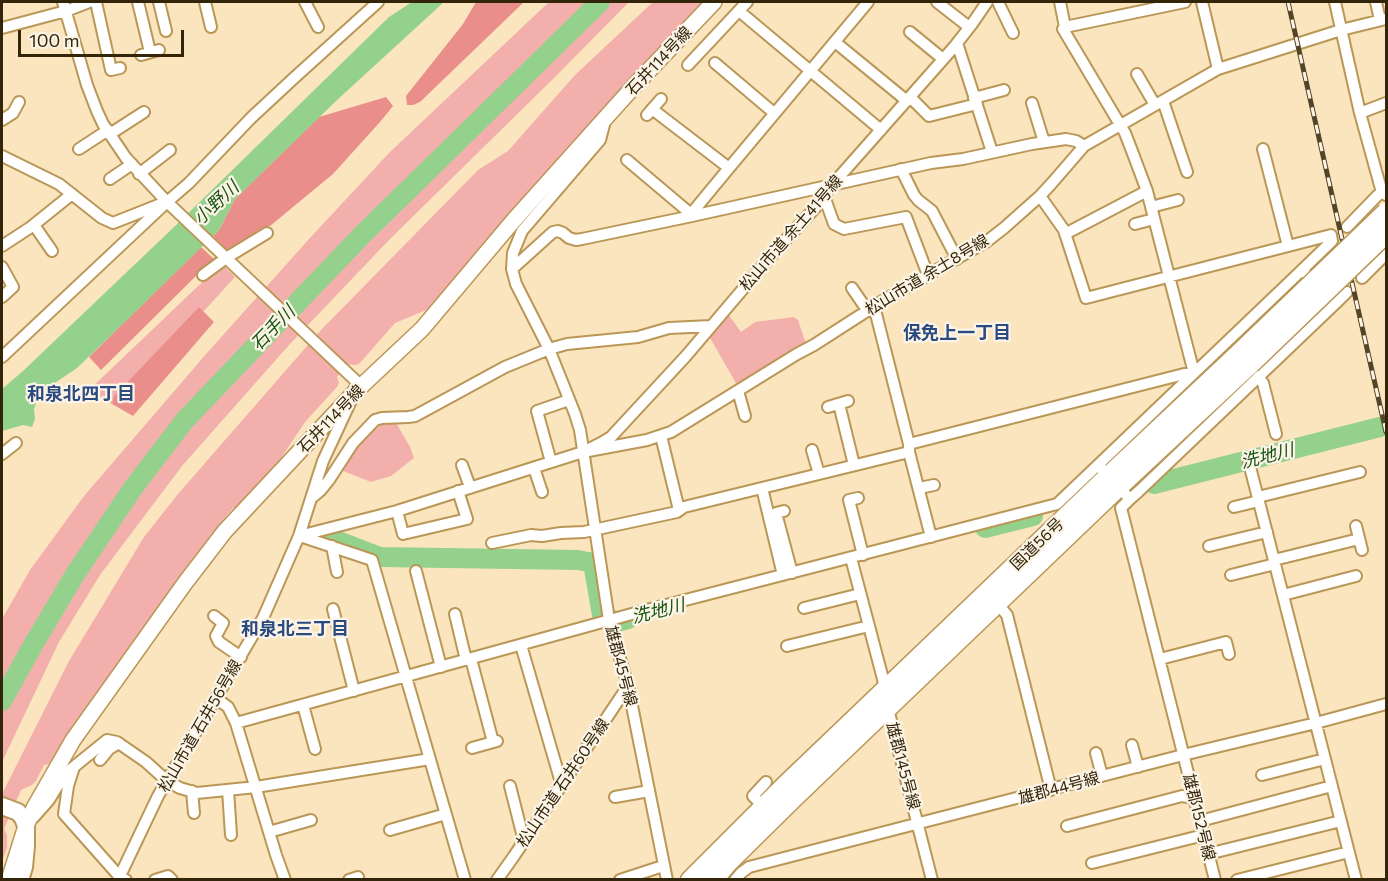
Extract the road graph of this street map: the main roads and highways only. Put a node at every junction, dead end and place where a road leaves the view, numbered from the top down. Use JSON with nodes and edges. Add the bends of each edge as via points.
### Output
{"nodes":[{"id":1,"x":1386,"y":212,"type":"edge"},
{"id":2,"x":1386,"y":234,"type":"edge"},
{"id":3,"x":1250,"y":364,"type":"junction"},
{"id":4,"x":1114,"y":482,"type":"junction"},
{"id":5,"x":2,"y":806,"type":"edge"},
{"id":6,"x":769,"y":812,"type":"junction"},
{"id":7,"x":21,"y":879,"type":"edge"},
{"id":8,"x":690,"y":879,"type":"edge"},
{"id":9,"x":714,"y":879,"type":"edge"}],
"edges":[{"from":1,"to":3,"type":"highway","name":"国道56号","bridge":true},
{"from":2,"to":3,"type":"highway","name":"国道56号","bridge":true},
{"from":3,"to":4,"type":"highway","name":"国道56号"},
{"from":4,"to":6,"type":"highway","name":"国道56号","via":[[998,603],[888,708]]},
{"from":4,"to":6,"type":"highway","name":"国道56号","via":[[884,689]]},
{"from":5,"to":7,"type":"main road","via":[[18,812],[26,826]]},
{"from":6,"to":8,"type":"highway","name":"国道56号"},
{"from":6,"to":9,"type":"highway","name":"国道56号"}]}
